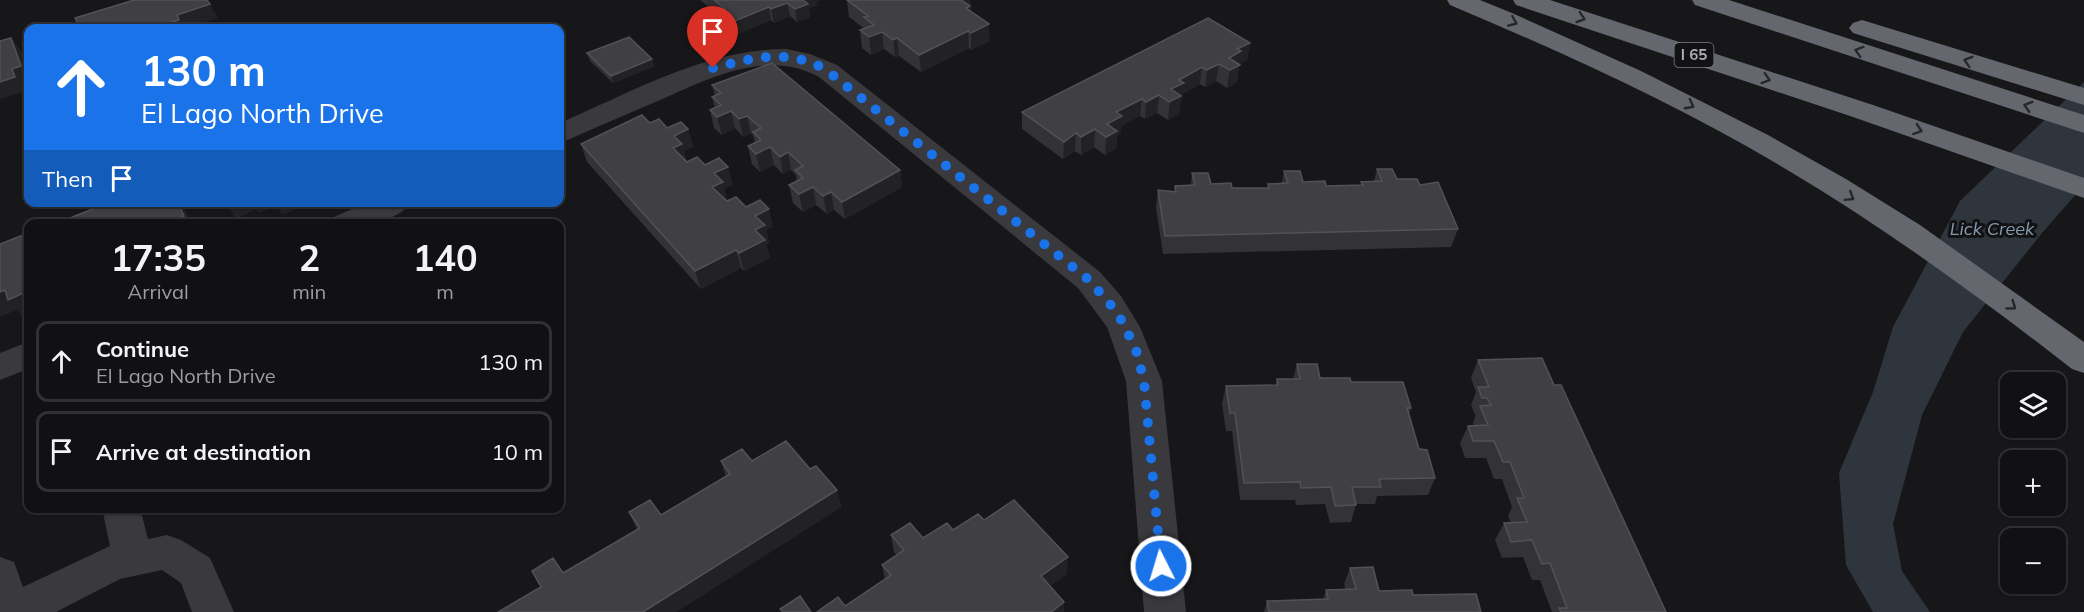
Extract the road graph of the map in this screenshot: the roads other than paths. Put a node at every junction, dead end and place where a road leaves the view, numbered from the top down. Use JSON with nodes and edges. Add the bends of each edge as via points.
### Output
{"nodes":[{"id":1,"x":1459,"y":0,"type":"edge"},
{"id":2,"x":1526,"y":0,"type":"edge"},
{"id":3,"x":1704,"y":0,"type":"edge"},
{"id":4,"x":1775,"y":0,"type":"edge"},
{"id":5,"x":2084,"y":97,"type":"edge"},
{"id":6,"x":2084,"y":124,"type":"edge"},
{"id":7,"x":564,"y":132,"type":"edge"},
{"id":8,"x":2084,"y":188,"type":"edge"},
{"id":9,"x":384,"y":207,"type":"edge"},
{"id":10,"x":357,"y":219,"type":"edge"},
{"id":11,"x":24,"y":357,"type":"edge"},
{"id":12,"x":2084,"y":360,"type":"edge"},
{"id":13,"x":0,"y":367,"type":"edge"},
{"id":14,"x":122,"y":513,"type":"edge"},
{"id":15,"x":133,"y":559,"type":"junction"},
{"id":16,"x":0,"y":574,"type":"edge"},
{"id":17,"x":9,"y":612,"type":"edge"},
{"id":18,"x":15,"y":612,"type":"edge"},
{"id":19,"x":213,"y":612,"type":"edge"},
{"id":20,"x":1165,"y":612,"type":"edge"}],
"edges":[{"from":1,"to":12,"type":"highway","one_way":true,"via":[[1644,82],[1801,165],[1954,264]]},
{"from":2,"to":8,"type":"highway","number":"I 65","one_way":true},
{"from":6,"to":3,"type":"highway","one_way":true},
{"from":5,"to":4,"type":"highway","one_way":true},
{"from":7,"to":20,"type":"street","via":[[734,61],[773,56],[811,62],[828,71],[1089,280],[1115,310],[1136,350],[1144,381]]},
{"from":9,"to":10,"type":"street"},
{"from":11,"to":13,"type":"street"},
{"from":14,"to":15,"type":"street"},
{"from":15,"to":18,"type":"street","via":[[113,563]]},
{"from":15,"to":19,"type":"street","via":[[167,552],[196,571]]},
{"from":16,"to":17,"type":"street"}]}
